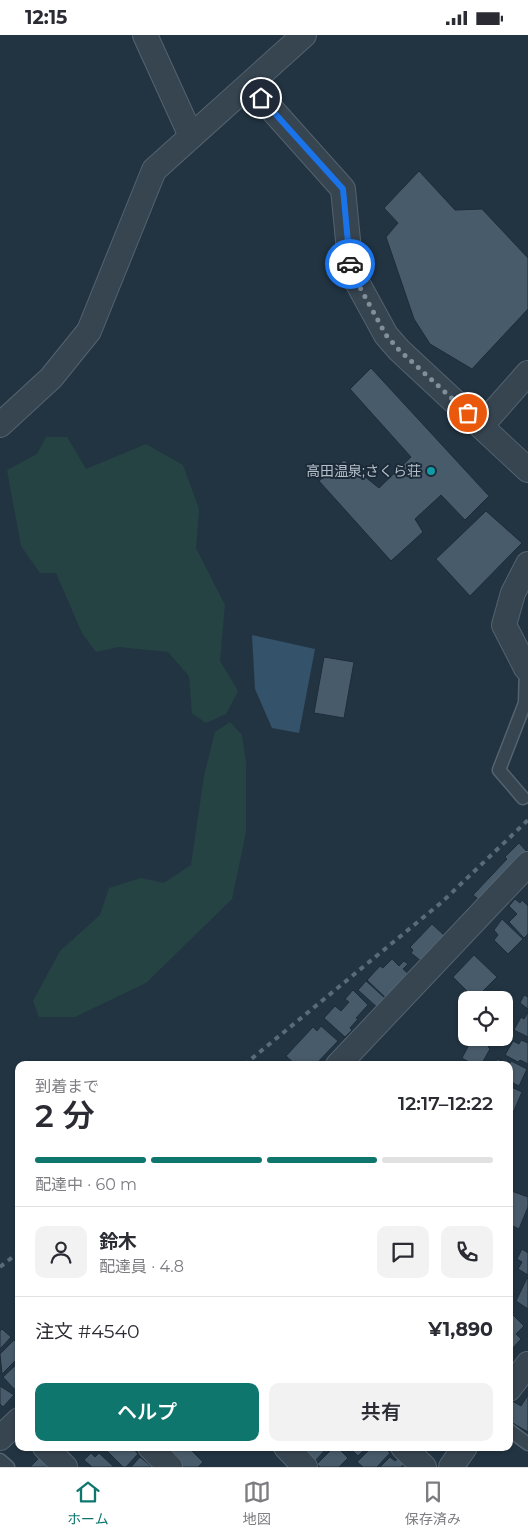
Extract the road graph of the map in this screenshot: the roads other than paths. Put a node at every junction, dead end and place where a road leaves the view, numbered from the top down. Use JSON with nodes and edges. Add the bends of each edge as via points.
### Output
{"nodes":[{"id":1,"x":145,"y":35,"type":"edge"},
{"id":2,"x":304,"y":35,"type":"edge"},
{"id":3,"x":250,"y":85,"type":"junction"},
{"id":4,"x":191,"y":136,"type":"junction"},
{"id":5,"x":528,"y":373,"type":"edge"},
{"id":6,"x":1,"y":424,"type":"edge"},
{"id":7,"x":481,"y":426,"type":"junction"},
{"id":8,"x":528,"y":470,"type":"edge"},
{"id":9,"x":528,"y":564,"type":"edge"},
{"id":10,"x":526,"y":668,"type":"joint"},
{"id":11,"x":523,"y":798,"type":"dead end"},
{"id":12,"x":528,"y":864,"type":"edge"},
{"id":13,"x":342,"y":1061,"type":"edge"},
{"id":14,"x":528,"y":1364,"type":"edge"},
{"id":15,"x":513,"y":1384,"type":"edge"},
{"id":16,"x":8,"y":1433,"type":"edge"},
{"id":17,"x":513,"y":1433,"type":"edge"},
{"id":18,"x":528,"y":1444,"type":"edge"},
{"id":19,"x":49,"y":1451,"type":"edge"},
{"id":20,"x":154,"y":1451,"type":"edge"},
{"id":21,"x":290,"y":1451,"type":"edge"},
{"id":22,"x":407,"y":1451,"type":"edge"},
{"id":23,"x":462,"y":1451,"type":"edge"},
{"id":24,"x":8,"y":1467,"type":"edge"},
{"id":25,"x":65,"y":1467,"type":"edge"},
{"id":26,"x":170,"y":1467,"type":"edge"},
{"id":27,"x":306,"y":1467,"type":"edge"},
{"id":28,"x":424,"y":1467,"type":"edge"},
{"id":29,"x":451,"y":1467,"type":"edge"}],
"edges":[{"from":1,"to":4,"type":"street"},
{"from":2,"to":3,"type":"street"},
{"from":3,"to":4,"type":"street"},
{"from":3,"to":7,"type":"street","via":[[343,189],[351,271],[386,335]]},
{"from":4,"to":6,"type":"street","via":[[154,171],[89,331],[51,378]]},
{"from":5,"to":7,"type":"street"},
{"from":7,"to":8,"type":"street"},
{"from":9,"to":10,"type":"street","via":[[513,593],[504,625]]},
{"from":10,"to":11,"type":"lane","via":[[526,703],[499,770]]},
{"from":12,"to":13,"type":"street"},
{"from":14,"to":15,"type":"street"},
{"from":16,"to":24,"type":"lane"},
{"from":17,"to":18,"type":"lane"},
{"from":19,"to":25,"type":"street"},
{"from":20,"to":26,"type":"street"},
{"from":21,"to":27,"type":"street"},
{"from":22,"to":28,"type":"street"},
{"from":23,"to":29,"type":"street"}]}
